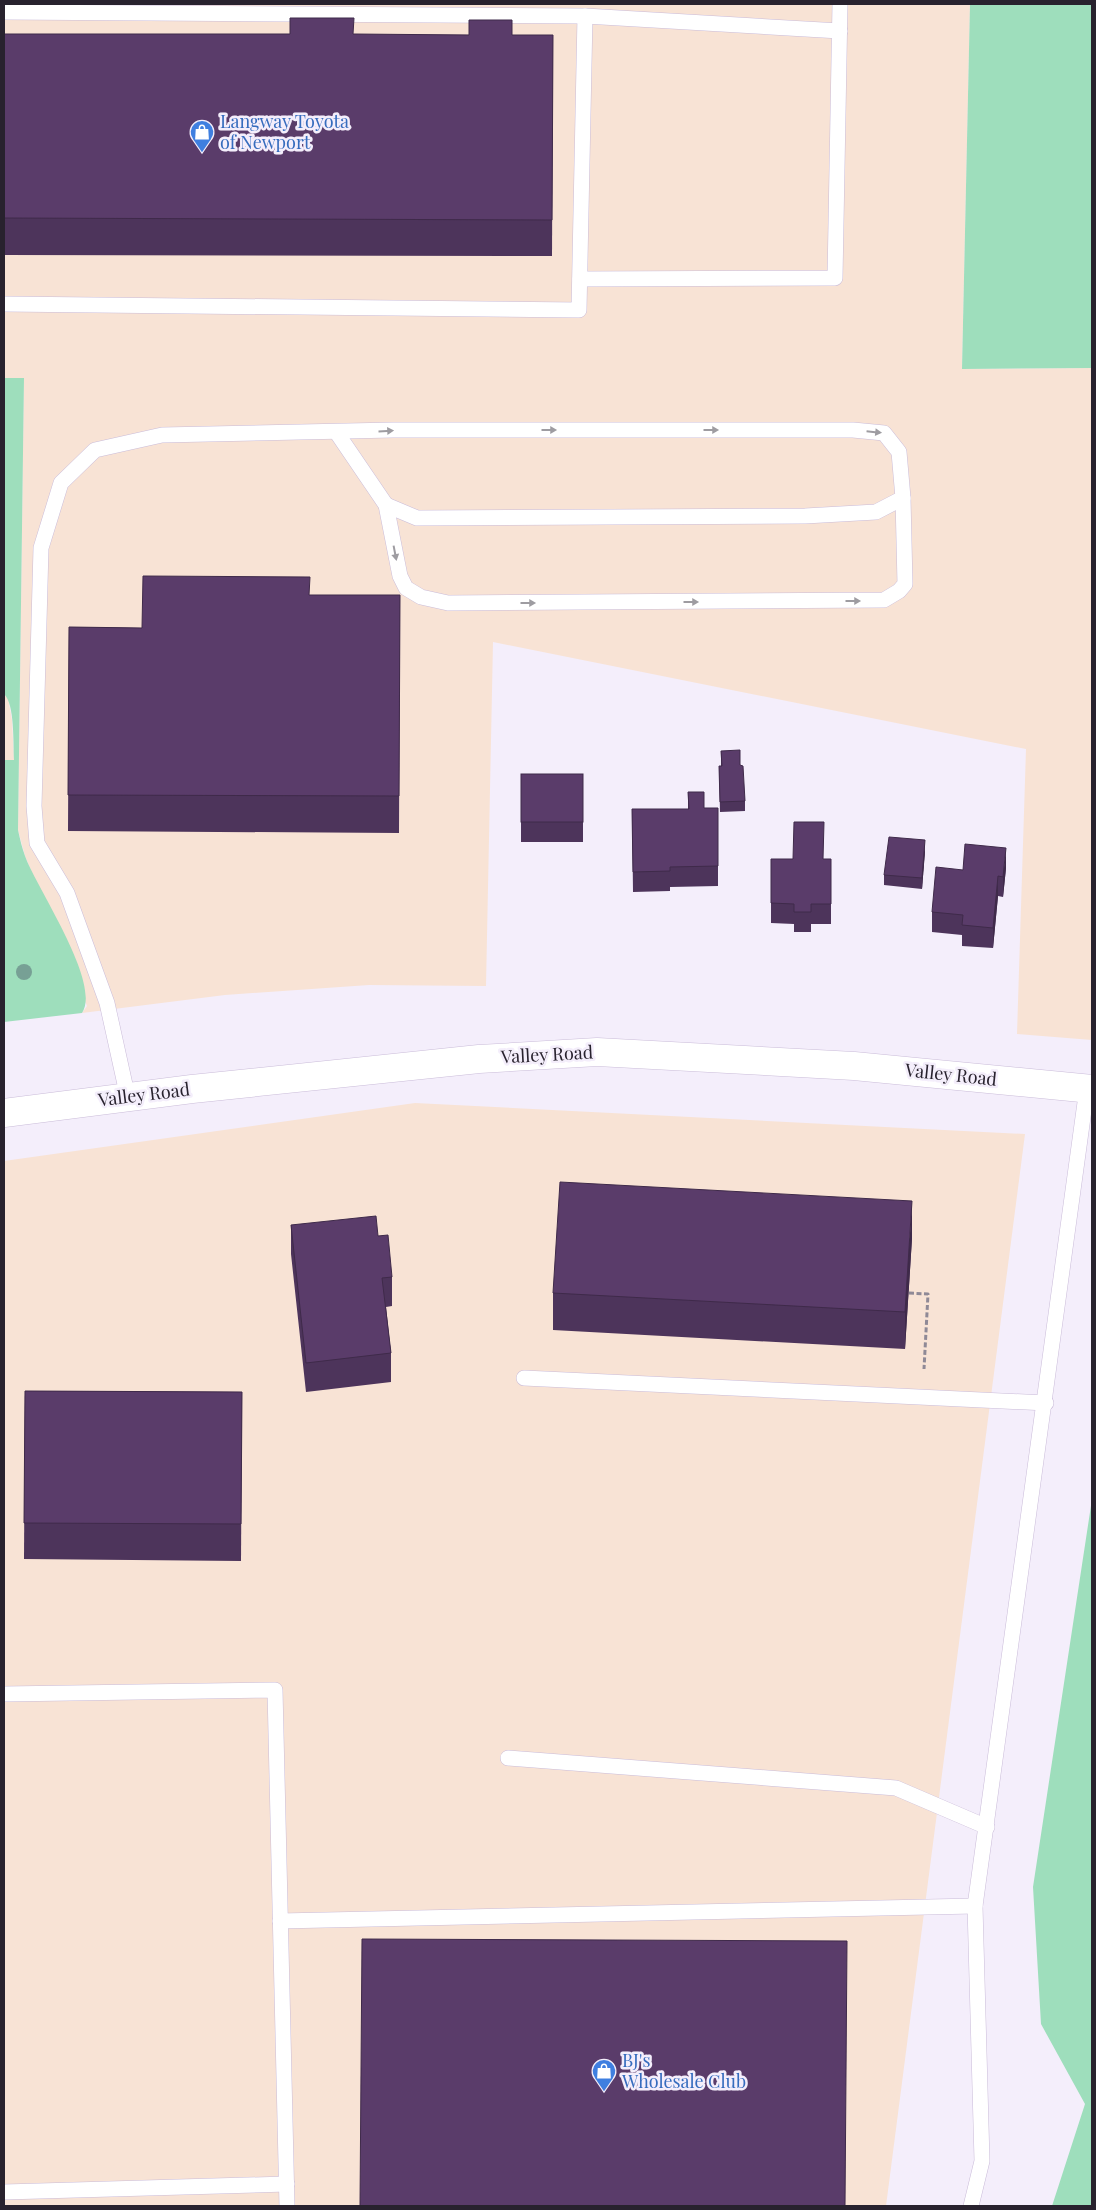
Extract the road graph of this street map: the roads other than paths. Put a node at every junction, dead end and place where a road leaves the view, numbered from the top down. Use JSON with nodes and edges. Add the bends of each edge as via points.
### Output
{"nodes":[{"id":1,"x":840,"y":4,"type":"edge"},
{"id":2,"x":4,"y":12,"type":"edge"},
{"id":3,"x":585,"y":16,"type":"junction"},
{"id":4,"x":840,"y":31,"type":"junction"},
{"id":5,"x":580,"y":279,"type":"junction"},
{"id":6,"x":4,"y":304,"type":"edge"},
{"id":7,"x":338,"y":433,"type":"junction"},
{"id":8,"x":903,"y":498,"type":"junction"},
{"id":9,"x":386,"y":505,"type":"junction"},
{"id":10,"x":1090,"y":1089,"type":"edge"},
{"id":11,"x":128,"y":1098,"type":"junction"},
{"id":12,"x":4,"y":1113,"type":"edge"},
{"id":13,"x":524,"y":1378,"type":"dead end"},
{"id":14,"x":1046,"y":1404,"type":"junction"},
{"id":15,"x":4,"y":1694,"type":"edge"},
{"id":16,"x":508,"y":1758,"type":"dead end"},
{"id":17,"x":987,"y":1827,"type":"junction"},
{"id":18,"x":975,"y":1906,"type":"junction"},
{"id":19,"x":280,"y":1921,"type":"junction"},
{"id":20,"x":287,"y":2184,"type":"junction"},
{"id":21,"x":4,"y":2192,"type":"edge"},
{"id":22,"x":287,"y":2206,"type":"edge"},
{"id":23,"x":971,"y":2206,"type":"edge"}],
"edges":[{"from":1,"to":4,"type":"lane"},
{"from":2,"to":3,"type":"lane"},
{"from":3,"to":4,"type":"lane"},
{"from":3,"to":5,"type":"lane"},
{"from":4,"to":5,"type":"lane","via":[[835,278]]},
{"from":5,"to":6,"type":"lane","via":[[580,310]]},
{"from":7,"to":8,"type":"lane","one_way":true,"via":[[393,430],[853,430],[884,433],[899,452]]},
{"from":7,"to":9,"type":"lane"},
{"from":7,"to":11,"type":"lane","via":[[162,435],[95,450],[61,483],[41,548],[34,806],[38,843],[67,893],[107,1003]]},
{"from":8,"to":9,"type":"lane","via":[[876,512],[805,516],[417,518]]},
{"from":9,"to":8,"type":"lane","one_way":true,"via":[[400,576],[406,588],[421,597],[448,603],[884,600],[905,584]]},
{"from":10,"to":11,"type":"main road","name":"Valley Road","via":[[854,1066],[597,1052],[479,1059]]},
{"from":10,"to":14,"type":"lane"},
{"from":11,"to":12,"type":"main road","name":"Valley Road"},
{"from":13,"to":14,"type":"lane"},
{"from":14,"to":17,"type":"lane"},
{"from":15,"to":19,"type":"lane","via":[[274,1690]]},
{"from":16,"to":17,"type":"lane","via":[[896,1788]]},
{"from":17,"to":18,"type":"lane"},
{"from":18,"to":19,"type":"lane"},
{"from":18,"to":23,"type":"lane","via":[[982,2161]]},
{"from":19,"to":20,"type":"lane"},
{"from":20,"to":21,"type":"lane"},
{"from":20,"to":22,"type":"lane"}]}
